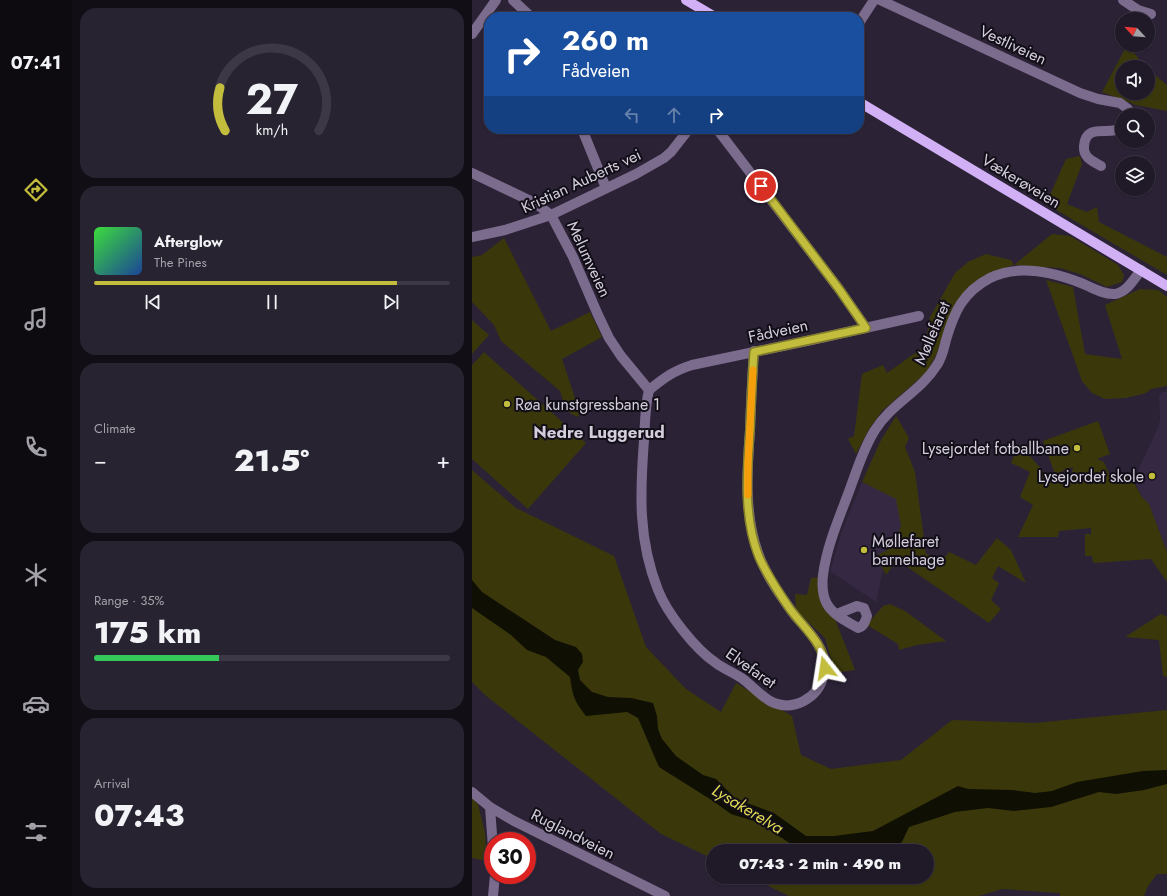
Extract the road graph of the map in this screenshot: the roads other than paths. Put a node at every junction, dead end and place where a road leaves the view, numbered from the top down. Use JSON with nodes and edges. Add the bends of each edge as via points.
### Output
{"nodes":[{"id":1,"x":496,"y":0,"type":"edge"},
{"id":2,"x":513,"y":0,"type":"edge"},
{"id":3,"x":686,"y":0,"type":"edge"},
{"id":4,"x":874,"y":0,"type":"edge"},
{"id":5,"x":880,"y":0,"type":"edge"},
{"id":6,"x":1123,"y":0,"type":"edge"},
{"id":7,"x":488,"y":12,"type":"edge"},
{"id":8,"x":526,"y":12,"type":"edge"},
{"id":9,"x":706,"y":12,"type":"edge"},
{"id":10,"x":1144,"y":12,"type":"edge"},
{"id":11,"x":864,"y":16,"type":"edge"},
{"id":12,"x":484,"y":17,"type":"edge"},
{"id":13,"x":472,"y":34,"type":"edge"},
{"id":14,"x":864,"y":105,"type":"edge"},
{"id":15,"x":1127,"y":108,"type":"edge"},
{"id":16,"x":1115,"y":131,"type":"edge"},
{"id":17,"x":584,"y":134,"type":"edge"},
{"id":18,"x":686,"y":134,"type":"edge"},
{"id":19,"x":721,"y":134,"type":"edge"},
{"id":20,"x":1102,"y":166,"type":"dead end"},
{"id":21,"x":472,"y":173,"type":"edge"},
{"id":22,"x":606,"y":188,"type":"junction"},
{"id":23,"x":551,"y":215,"type":"junction"},
{"id":24,"x":472,"y":237,"type":"edge"},
{"id":25,"x":1141,"y":270,"type":"junction"},
{"id":26,"x":1167,"y":286,"type":"edge"},
{"id":27,"x":919,"y":316,"type":"dead end"},
{"id":28,"x":866,"y":328,"type":"junction"},
{"id":29,"x":754,"y":352,"type":"junction"},
{"id":30,"x":649,"y":390,"type":"junction"},
{"id":31,"x":837,"y":614,"type":"dead end"},
{"id":32,"x":472,"y":792,"type":"edge"},
{"id":33,"x":490,"y":807,"type":"junction"},
{"id":34,"x":492,"y":832,"type":"edge"},
{"id":35,"x":494,"y":884,"type":"edge"},
{"id":36,"x":493,"y":896,"type":"edge"},
{"id":37,"x":665,"y":896,"type":"edge"}],
"edges":[{"from":1,"to":7,"type":"street"},
{"from":2,"to":8,"type":"street"},
{"from":3,"to":9,"type":"main road"},
{"from":4,"to":11,"type":"street"},
{"from":5,"to":15,"type":"street","name":"Vestliveien","via":[[1080,93]]},
{"from":6,"to":10,"type":"street"},
{"from":12,"to":13,"type":"street"},
{"from":14,"to":25,"type":"main road","name":"Vækerøveien"},
{"from":16,"to":20,"type":"street","via":[[1094,132],[1086,138],[1086,156]]},
{"from":17,"to":22,"type":"street"},
{"from":18,"to":22,"type":"street","name":"Kristian Auberts vei","via":[[664,158]]},
{"from":19,"to":28,"type":"street"},
{"from":21,"to":23,"type":"street","name":"Melumveien","via":[[535,203]]},
{"from":22,"to":23,"type":"street","name":"Kristian Auberts vei"},
{"from":23,"to":24,"type":"street","name":"Kristian Auberts vei","via":[[505,230]]},
{"from":23,"to":30,"type":"street","name":"Melumveien","via":[[609,338]]},
{"from":25,"to":26,"type":"main road","name":"Vækerøveien"},
{"from":25,"to":31,"type":"street","name":"Møllefaret","via":[[1126,288],[1115,294],[1102,292],[1057,275],[1034,271],[1009,272],[998,274],[984,282],[961,302],[938,363],[928,379],[889,412],[875,430],[863,454],[828,551],[824,574],[822,589],[827,605]]},
{"from":27,"to":28,"type":"street","name":"Fådveien"},
{"from":28,"to":29,"type":"street","name":"Fådveien"},
{"from":29,"to":30,"type":"street","name":"Fådveien","via":[[676,370]]},
{"from":29,"to":30,"type":"street","name":"Elvefaret","via":[[748,476],[751,528],[764,568],[783,599],[818,645],[825,662],[820,686],[813,696],[802,702],[785,704],[771,701],[716,663],[688,636],[667,608],[659,592],[647,558],[641,519],[646,400]]},
{"from":32,"to":33,"type":"street","name":"Ruglandveien"},
{"from":33,"to":34,"type":"street"},
{"from":33,"to":37,"type":"street","name":"Ruglandveien"},
{"from":35,"to":36,"type":"street"}]}
